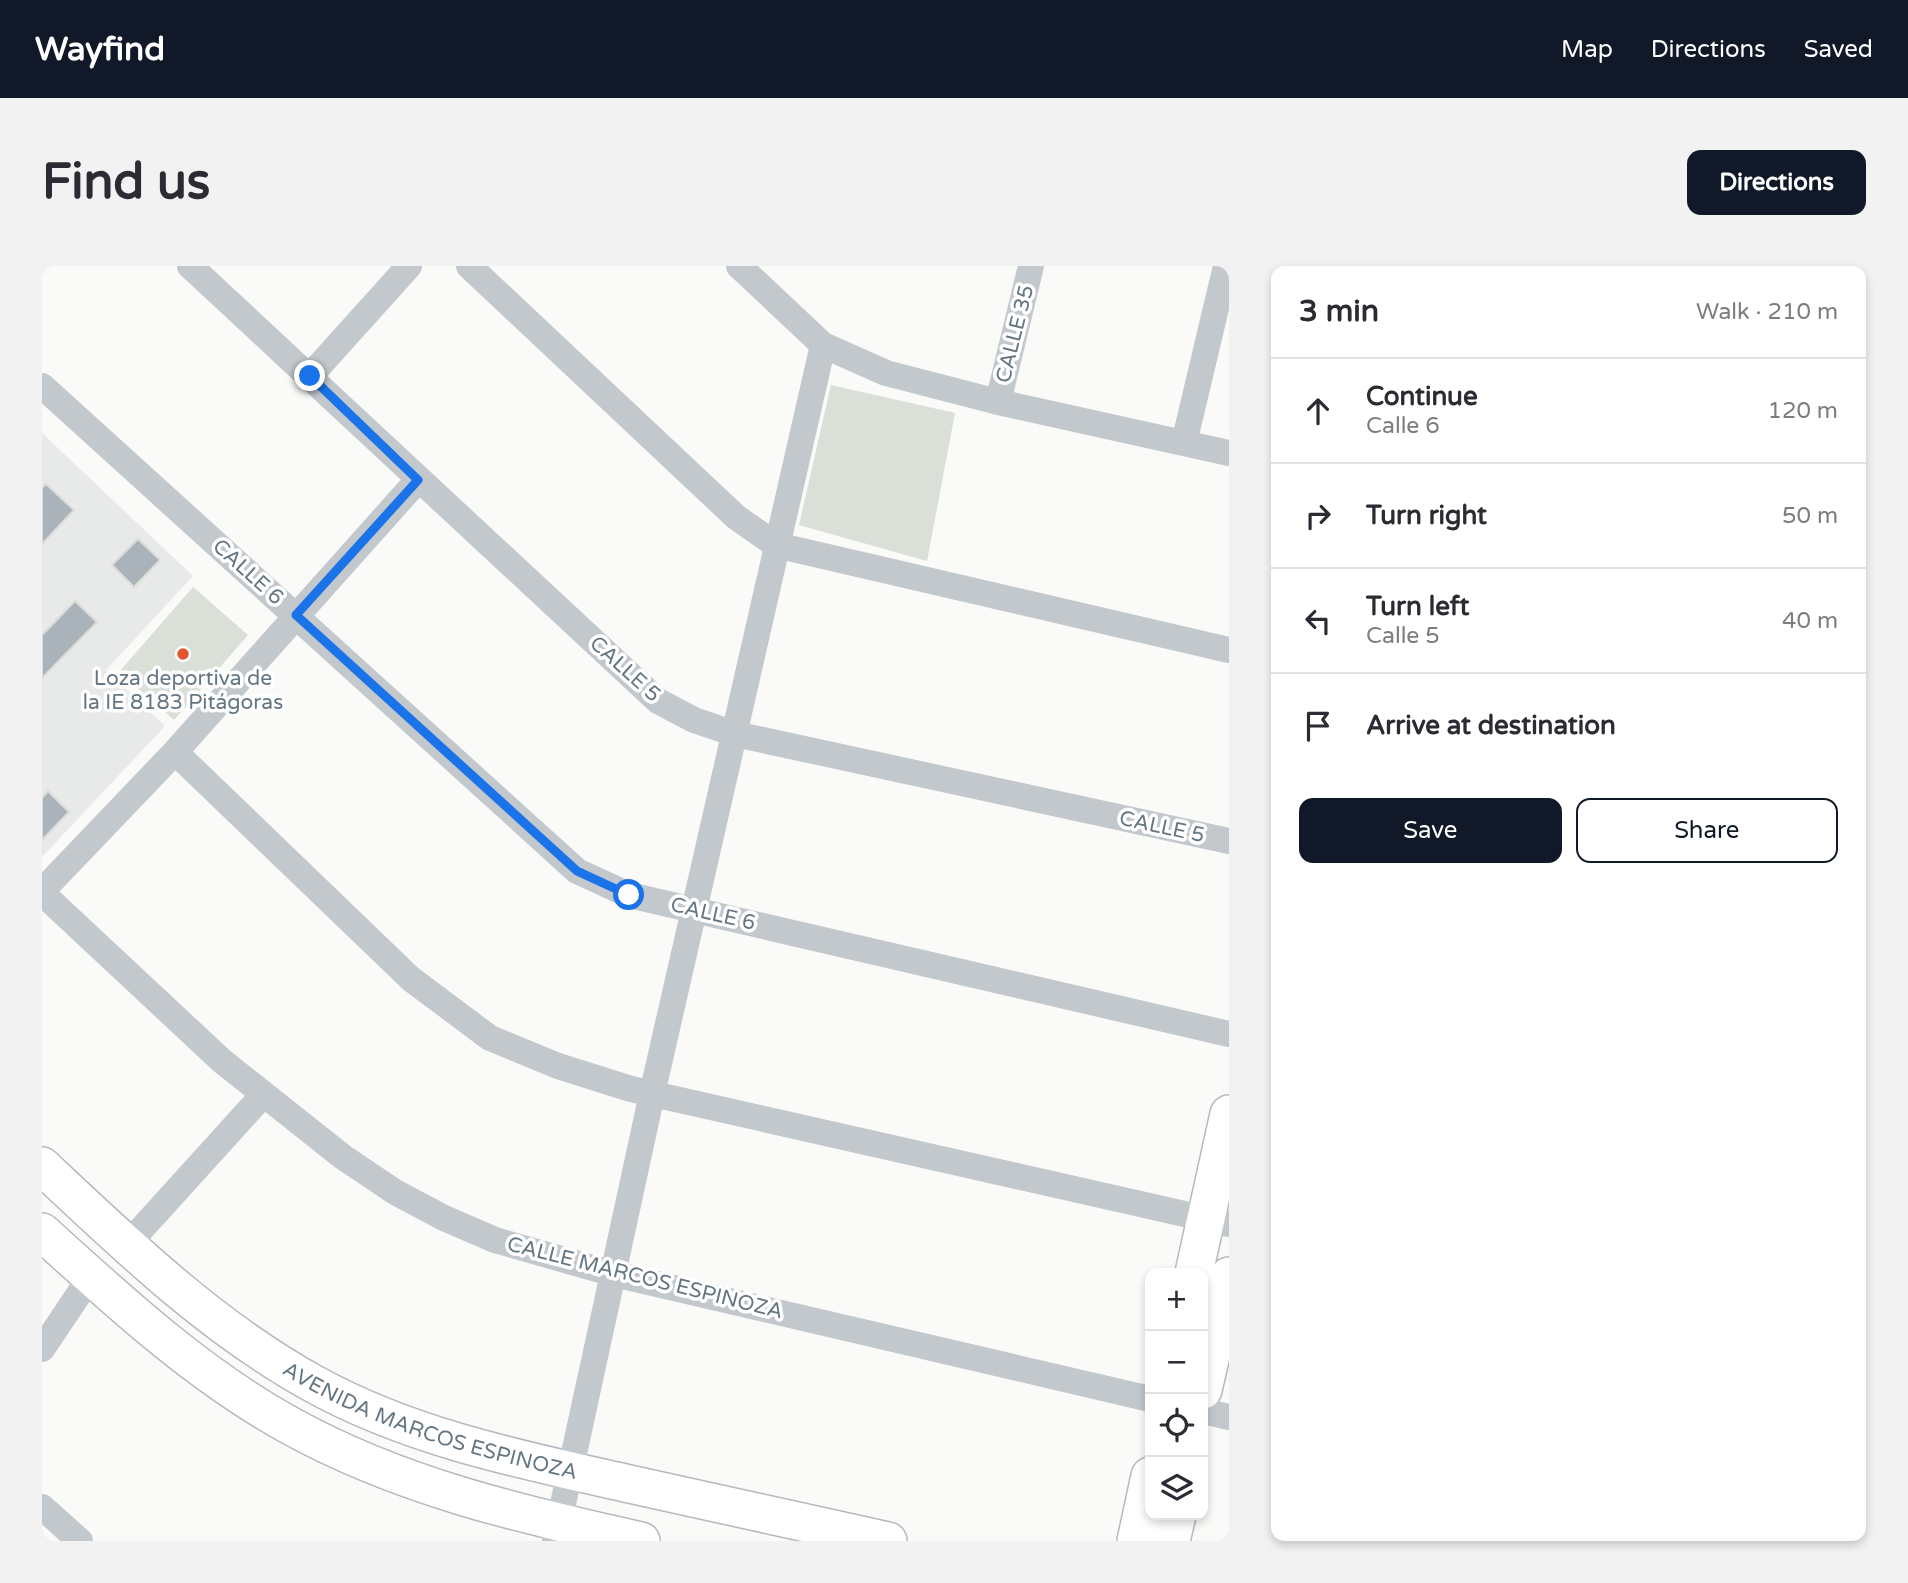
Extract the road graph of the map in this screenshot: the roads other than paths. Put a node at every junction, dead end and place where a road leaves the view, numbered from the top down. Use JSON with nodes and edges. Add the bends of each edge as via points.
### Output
{"nodes":[{"id":1,"x":190,"y":266,"type":"edge"},
{"id":2,"x":409,"y":266,"type":"edge"},
{"id":3,"x":469,"y":266,"type":"edge"},
{"id":4,"x":740,"y":266,"type":"edge"},
{"id":5,"x":1031,"y":266,"type":"edge"},
{"id":6,"x":1226,"y":266,"type":"edge"},
{"id":7,"x":823,"y":345,"type":"junction"},
{"id":8,"x":310,"y":376,"type":"junction"},
{"id":9,"x":42,"y":386,"type":"edge"},
{"id":10,"x":998,"y":402,"type":"junction"},
{"id":11,"x":1184,"y":443,"type":"junction"},
{"id":12,"x":1229,"y":453,"type":"edge"},
{"id":13,"x":418,"y":480,"type":"junction"},
{"id":14,"x":776,"y":545,"type":"junction"},
{"id":15,"x":296,"y":615,"type":"junction"},
{"id":16,"x":1229,"y":650,"type":"edge"},
{"id":17,"x":735,"y":734,"type":"junction"},
{"id":18,"x":175,"y":752,"type":"junction"},
{"id":19,"x":1229,"y":841,"type":"edge"},
{"id":20,"x":42,"y":892,"type":"edge"},
{"id":21,"x":694,"y":910,"type":"junction"},
{"id":22,"x":1229,"y":1034,"type":"edge"},
{"id":23,"x":652,"y":1094,"type":"junction"},
{"id":24,"x":263,"y":1095,"type":"junction"},
{"id":25,"x":1229,"y":1114,"type":"edge"},
{"id":26,"x":42,"y":1166,"type":"edge"},
{"id":27,"x":1217,"y":1221,"type":"edge"},
{"id":28,"x":42,"y":1232,"type":"edge"},
{"id":29,"x":127,"y":1245,"type":"junction"},
{"id":30,"x":1196,"y":1268,"type":"edge"},
{"id":31,"x":614,"y":1274,"type":"junction"},
{"id":32,"x":91,"y":1276,"type":"junction"},
{"id":33,"x":1229,"y":1276,"type":"edge"},
{"id":34,"x":42,"y":1349,"type":"edge"},
{"id":35,"x":1208,"y":1368,"type":"edge"},
{"id":36,"x":1145,"y":1398,"type":"edge"},
{"id":37,"x":1208,"y":1411,"type":"edge"},
{"id":38,"x":1229,"y":1416,"type":"edge"},
{"id":39,"x":569,"y":1471,"type":"junction"},
{"id":40,"x":1145,"y":1499,"type":"edge"},
{"id":41,"x":42,"y":1507,"type":"edge"},
{"id":42,"x":1176,"y":1520,"type":"edge"},
{"id":43,"x":557,"y":1532,"type":"edge"},
{"id":44,"x":80,"y":1541,"type":"edge"},
{"id":45,"x":641,"y":1541,"type":"edge"},
{"id":46,"x":888,"y":1541,"type":"edge"},
{"id":47,"x":1136,"y":1541,"type":"edge"},
{"id":48,"x":1171,"y":1541,"type":"edge"}],
"edges":[{"from":1,"to":8,"type":"street","name":"CALLE 5"},
{"from":2,"to":8,"type":"street"},
{"from":3,"to":14,"type":"street","via":[[736,517]]},
{"from":4,"to":7,"type":"street"},
{"from":5,"to":10,"type":"street","name":"CALLE 35"},
{"from":6,"to":11,"type":"street"},
{"from":7,"to":10,"type":"street","via":[[886,373]]},
{"from":7,"to":14,"type":"street"},
{"from":8,"to":13,"type":"street","name":"CALLE 5"},
{"from":9,"to":15,"type":"street","name":"CALLE 6"},
{"from":10,"to":11,"type":"street"},
{"from":11,"to":12,"type":"street"},
{"from":13,"to":15,"type":"street"},
{"from":13,"to":17,"type":"street","name":"CALLE 5","via":[[658,701]]},
{"from":14,"to":16,"type":"street"},
{"from":14,"to":17,"type":"street"},
{"from":15,"to":18,"type":"street"},
{"from":15,"to":21,"type":"street","name":"CALLE 6","via":[[577,871],[629,895]]},
{"from":17,"to":19,"type":"street","name":"CALLE 5"},
{"from":17,"to":21,"type":"street"},
{"from":18,"to":20,"type":"street"},
{"from":18,"to":23,"type":"street","via":[[411,979],[489,1038],[558,1066]]},
{"from":20,"to":24,"type":"street","name":"CALLE MARCOS ESPINOZA"},
{"from":21,"to":22,"type":"street","name":"CALLE 6"},
{"from":21,"to":23,"type":"street"},
{"from":23,"to":27,"type":"street"},
{"from":23,"to":31,"type":"street"},
{"from":24,"to":29,"type":"street"},
{"from":24,"to":31,"type":"street","name":"CALLE MARCOS ESPINOZA","via":[[342,1157],[444,1217],[495,1240]]},
{"from":25,"to":27,"type":"street"},
{"from":26,"to":29,"type":"street","name":"AVENIDA MARCOS ESPINOZA"},
{"from":27,"to":30,"type":"street"},
{"from":28,"to":32,"type":"street"},
{"from":29,"to":39,"type":"street","name":"AVENIDA MARCOS ESPINOZA","via":[[219,1321],[313,1383],[411,1427]]},
{"from":31,"to":36,"type":"street","name":"CALLE MARCOS ESPINOZA"},
{"from":31,"to":39,"type":"street"},
{"from":32,"to":34,"type":"street"},
{"from":32,"to":43,"type":"street","via":[[195,1362],[289,1425],[422,1485]]},
{"from":33,"to":35,"type":"street"},
{"from":37,"to":38,"type":"street"},
{"from":39,"to":43,"type":"street"},
{"from":39,"to":46,"type":"street","name":"AVENIDA MARCOS ESPINOZA"},
{"from":40,"to":47,"type":"street"},
{"from":41,"to":44,"type":"street"},
{"from":42,"to":48,"type":"street"},
{"from":43,"to":45,"type":"street"}]}
